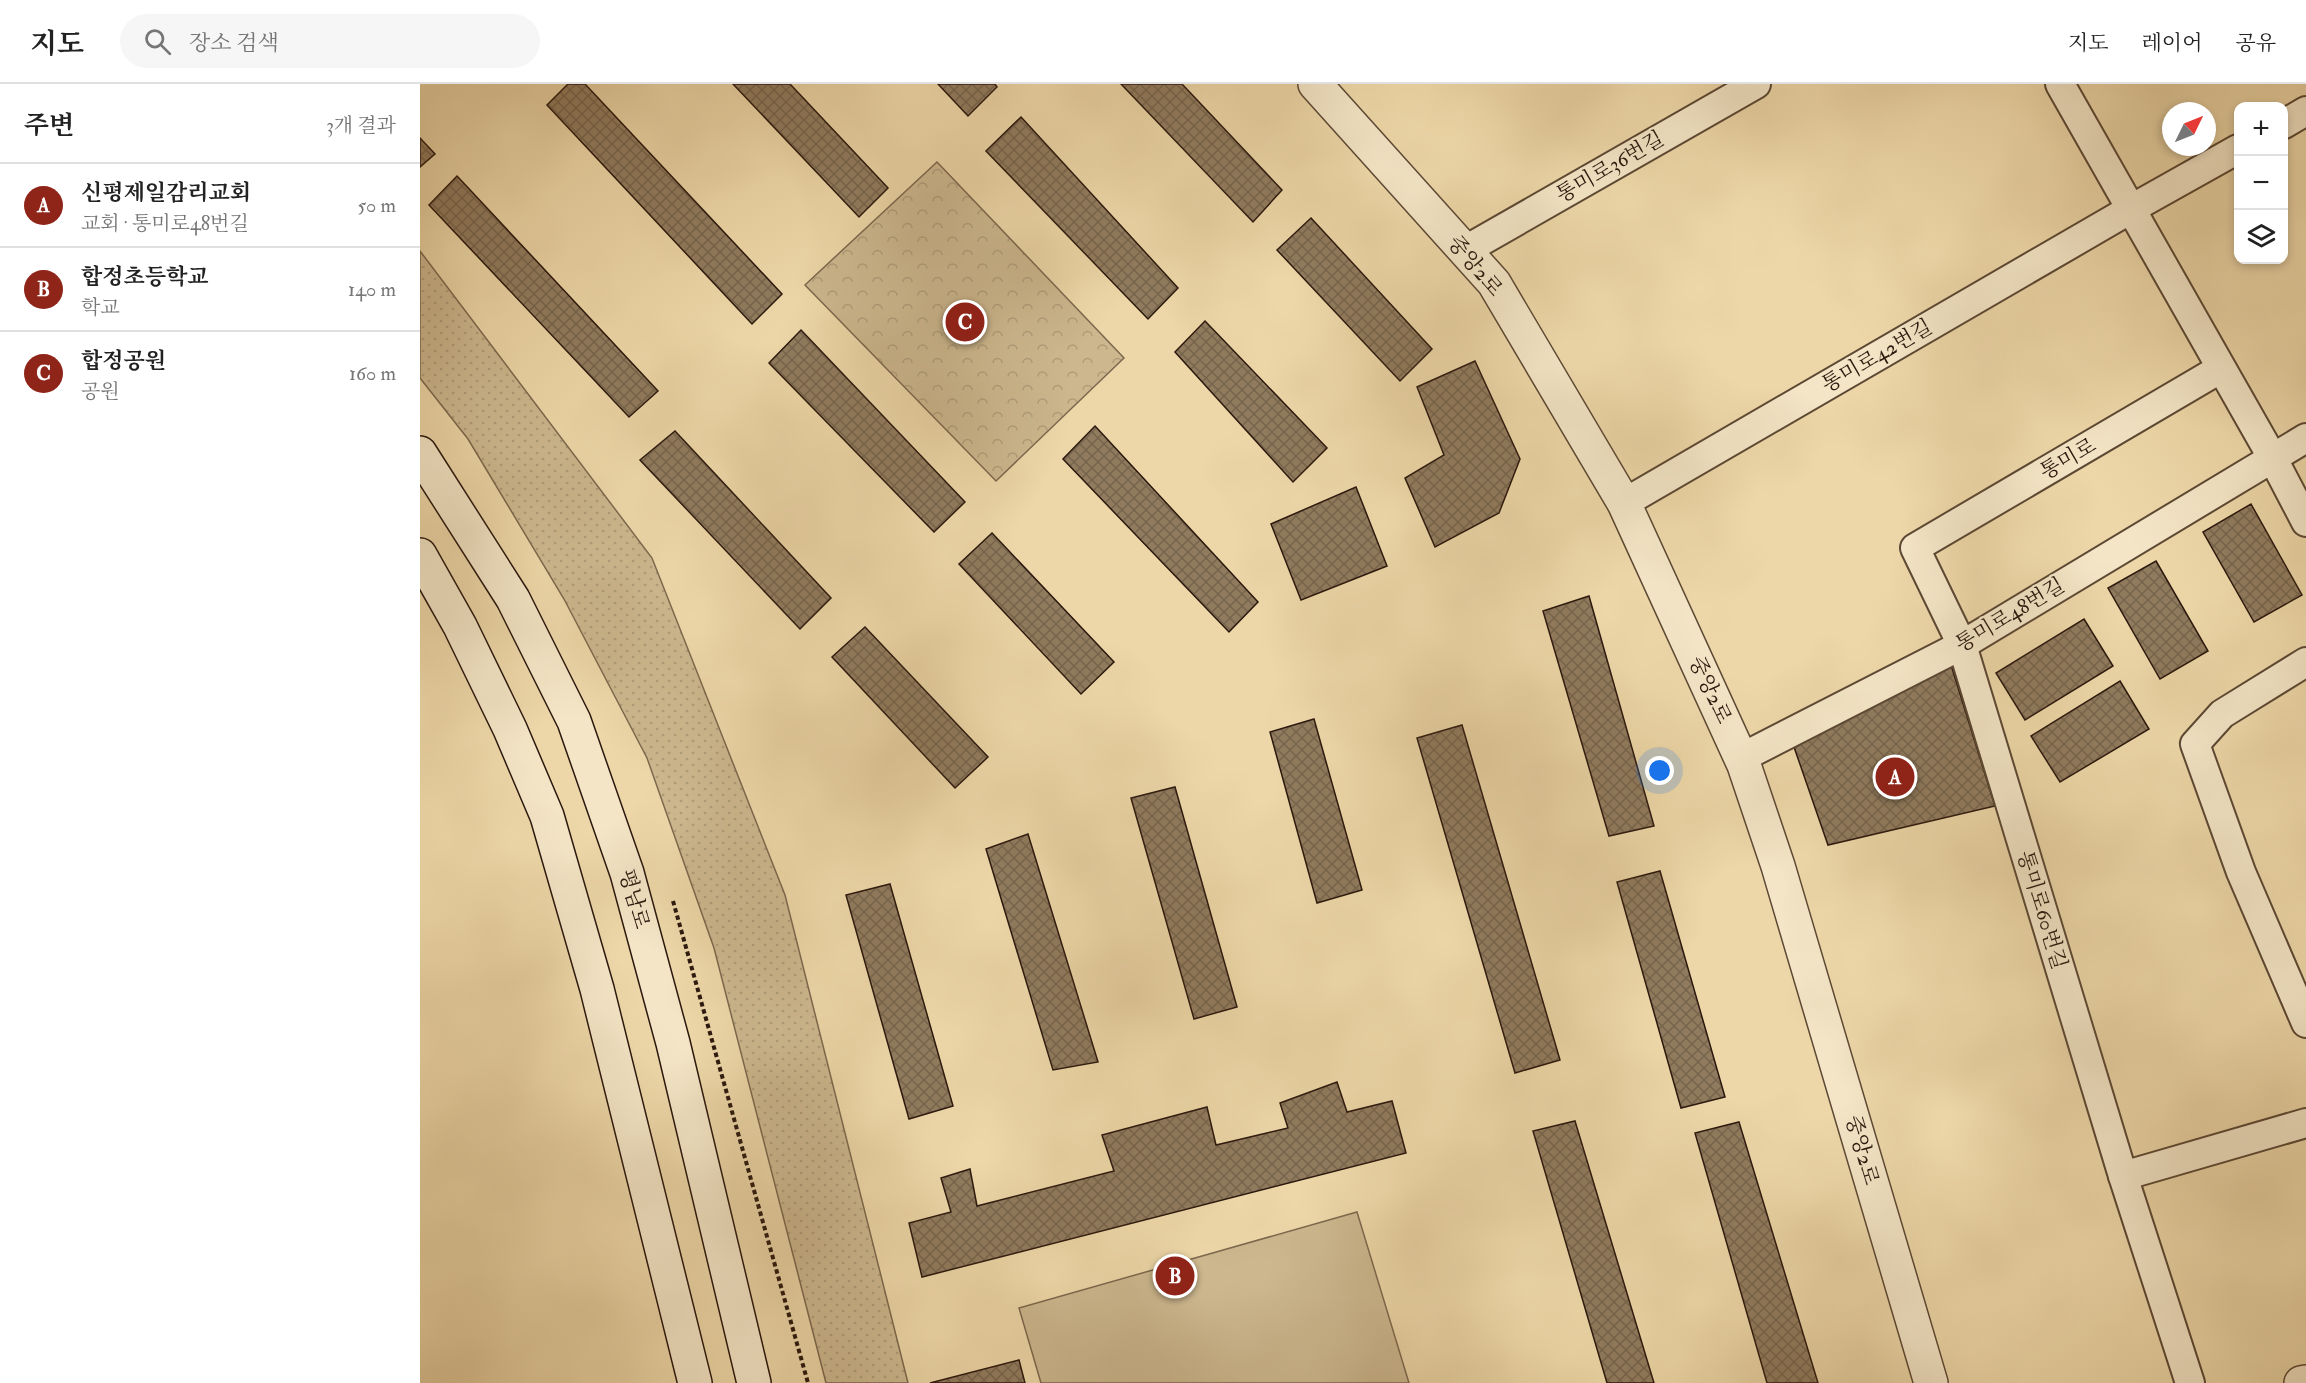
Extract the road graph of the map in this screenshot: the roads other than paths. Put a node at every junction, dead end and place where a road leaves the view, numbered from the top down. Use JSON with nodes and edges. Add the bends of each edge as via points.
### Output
{"nodes":[{"id":1,"x":1315,"y":84,"type":"edge"},
{"id":2,"x":1756,"y":84,"type":"edge"},
{"id":3,"x":2060,"y":84,"type":"edge"},
{"id":4,"x":2306,"y":111,"type":"edge"},
{"id":5,"x":2288,"y":121,"type":"edge"},
{"id":6,"x":2234,"y":151,"type":"edge"},
{"id":7,"x":2131,"y":209,"type":"junction"},
{"id":8,"x":1464,"y":251,"type":"junction"},
{"id":9,"x":2220,"y":369,"type":"junction"},
{"id":10,"x":2306,"y":438,"type":"edge"},
{"id":11,"x":420,"y":453,"type":"edge"},
{"id":12,"x":2272,"y":457,"type":"junction"},
{"id":13,"x":1624,"y":503,"type":"junction"},
{"id":14,"x":2306,"y":522,"type":"edge"},
{"id":15,"x":1915,"y":549,"type":"joint"},
{"id":16,"x":420,"y":555,"type":"edge"},
{"id":17,"x":1962,"y":645,"type":"junction"},
{"id":18,"x":2306,"y":662,"type":"edge"},
{"id":19,"x":1741,"y":758,"type":"junction"},
{"id":20,"x":2306,"y":1023,"type":"edge"},
{"id":21,"x":2306,"y":1123,"type":"edge"},
{"id":22,"x":2123,"y":1176,"type":"junction"},
{"id":23,"x":2306,"y":1382,"type":"edge"},
{"id":24,"x":695,"y":1383,"type":"edge"},
{"id":25,"x":754,"y":1383,"type":"edge"},
{"id":26,"x":1931,"y":1383,"type":"edge"},
{"id":27,"x":2190,"y":1383,"type":"edge"},
{"id":28,"x":2301,"y":1383,"type":"edge"}],
"edges":[{"from":1,"to":8,"type":"main road","name":"중앙2로"},
{"from":2,"to":8,"type":"street","name":"통미로36번길"},
{"from":3,"to":7,"type":"street"},
{"from":4,"to":5,"type":"street"},
{"from":6,"to":7,"type":"street","name":"통미로42번길"},
{"from":7,"to":9,"type":"street"},
{"from":7,"to":13,"type":"street","name":"통미로42번길"},
{"from":8,"to":13,"type":"main road","name":"중앙2로","via":[[1494,283]]},
{"from":9,"to":12,"type":"street"},
{"from":9,"to":15,"type":"street","name":"통미로"},
{"from":10,"to":12,"type":"street","name":"통미로48번길"},
{"from":11,"to":25,"type":"main road","name":"평남로","via":[[513,599],[574,721],[627,873],[670,1032]]},
{"from":12,"to":14,"type":"street"},
{"from":12,"to":17,"type":"street","name":"통미로48번길"},
{"from":13,"to":19,"type":"main road","name":"중앙2로"},
{"from":15,"to":17,"type":"street","name":"통미로60번길"},
{"from":16,"to":24,"type":"main road","via":[[475,657],[547,816],[597,989]]},
{"from":17,"to":19,"type":"street","name":"통미로48번길"},
{"from":17,"to":22,"type":"street","name":"통미로60번길"},
{"from":18,"to":20,"type":"street","via":[[2222,714],[2195,744],[2241,872]]},
{"from":19,"to":26,"type":"main road","name":"중앙2로","via":[[1779,866]]},
{"from":21,"to":22,"type":"street"},
{"from":22,"to":27,"type":"street","name":"통미로60번길"},
{"from":23,"to":28,"type":"main road"}]}
